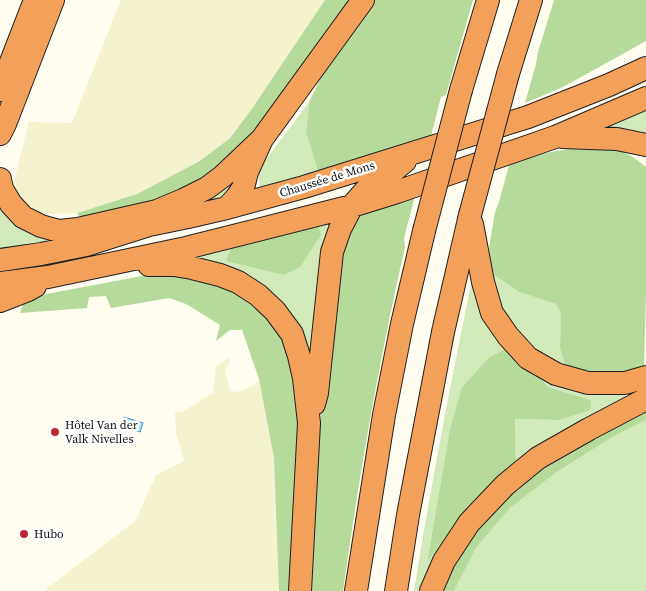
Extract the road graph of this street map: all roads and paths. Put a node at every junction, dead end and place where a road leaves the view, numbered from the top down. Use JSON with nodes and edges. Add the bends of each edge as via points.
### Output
{"nodes":[{"id":1,"x":35,"y":0,"type":"edge"},
{"id":2,"x":53,"y":0,"type":"edge"},
{"id":3,"x":362,"y":0,"type":"edge"},
{"id":4,"x":488,"y":0,"type":"edge"},
{"id":5,"x":531,"y":0,"type":"edge"},
{"id":6,"x":646,"y":54,"type":"edge"},
{"id":7,"x":646,"y":68,"type":"edge"},
{"id":8,"x":0,"y":90,"type":"edge"},
{"id":9,"x":646,"y":98,"type":"edge"},
{"id":10,"x":574,"y":100,"type":"junction"},
{"id":11,"x":2,"y":129,"type":"edge"},
{"id":12,"x":554,"y":137,"type":"junction"},
{"id":13,"x":262,"y":139,"type":"junction"},
{"id":14,"x":646,"y":146,"type":"edge"},
{"id":15,"x":0,"y":153,"type":"edge"},
{"id":16,"x":413,"y":153,"type":"junction"},
{"id":17,"x":0,"y":179,"type":"edge"},
{"id":18,"x":352,"y":206,"type":"junction"},
{"id":19,"x":227,"y":208,"type":"junction"},
{"id":20,"x":470,"y":215,"type":"junction"},
{"id":21,"x":0,"y":260,"type":"edge"},
{"id":22,"x":132,"y":260,"type":"junction"},
{"id":23,"x":48,"y":277,"type":"junction"},
{"id":24,"x":0,"y":283,"type":"edge"},
{"id":25,"x":0,"y":301,"type":"edge"},
{"id":26,"x":646,"y":377,"type":"edge"},
{"id":27,"x":646,"y":399,"type":"edge"},
{"id":28,"x":309,"y":423,"type":"junction"},
{"id":29,"x":300,"y":591,"type":"edge"},
{"id":30,"x":356,"y":591,"type":"edge"},
{"id":31,"x":396,"y":591,"type":"edge"},
{"id":32,"x":432,"y":591,"type":"edge"}],
"edges":[{"from":1,"to":8,"type":"highway"},
{"from":2,"to":11,"type":"highway"},
{"from":3,"to":13,"type":"highway"},
{"from":4,"to":30,"type":"highway","bridge":true,"via":[[461,90],[402,324]]},
{"from":5,"to":20,"type":"highway","bridge":true},
{"from":6,"to":10,"type":"highway"},
{"from":7,"to":10,"type":"highway","name":"Chaussée de Mons"},
{"from":9,"to":12,"type":"highway"},
{"from":10,"to":16,"type":"highway","name":"Chaussée de Mons"},
{"from":11,"to":15,"type":"highway"},
{"from":12,"to":14,"type":"highway","via":[[617,139]]},
{"from":12,"to":18,"type":"highway"},
{"from":13,"to":17,"type":"highway","via":[[218,180],[183,200],[157,211],[78,229],[59,231],[24,217],[11,204]]},
{"from":13,"to":19,"type":"highway","via":[[243,188]]},
{"from":16,"to":18,"type":"highway","via":[[366,190]]},
{"from":16,"to":19,"type":"highway","name":"Chaussée de Mons"},
{"from":18,"to":22,"type":"highway"},
{"from":18,"to":28,"type":"highway","via":[[332,252],[317,393]]},
{"from":19,"to":21,"type":"highway","name":"Chaussée de Mons","via":[[149,225],[86,246]]},
{"from":20,"to":26,"type":"highway","via":[[492,313],[528,358],[556,374],[588,383],[625,383]]},
{"from":20,"to":31,"type":"highway","via":[[443,332]]},
{"from":22,"to":23,"type":"highway"},
{"from":22,"to":28,"type":"highway","via":[[145,265],[183,267],[220,275],[258,295],[292,334],[304,378]]},
{"from":23,"to":24,"type":"highway"},
{"from":23,"to":25,"type":"highway","via":[[28,290]]},
{"from":27,"to":32,"type":"highway","via":[[538,458],[505,485],[469,523],[444,561]]},
{"from":28,"to":29,"type":"highway"}]}
